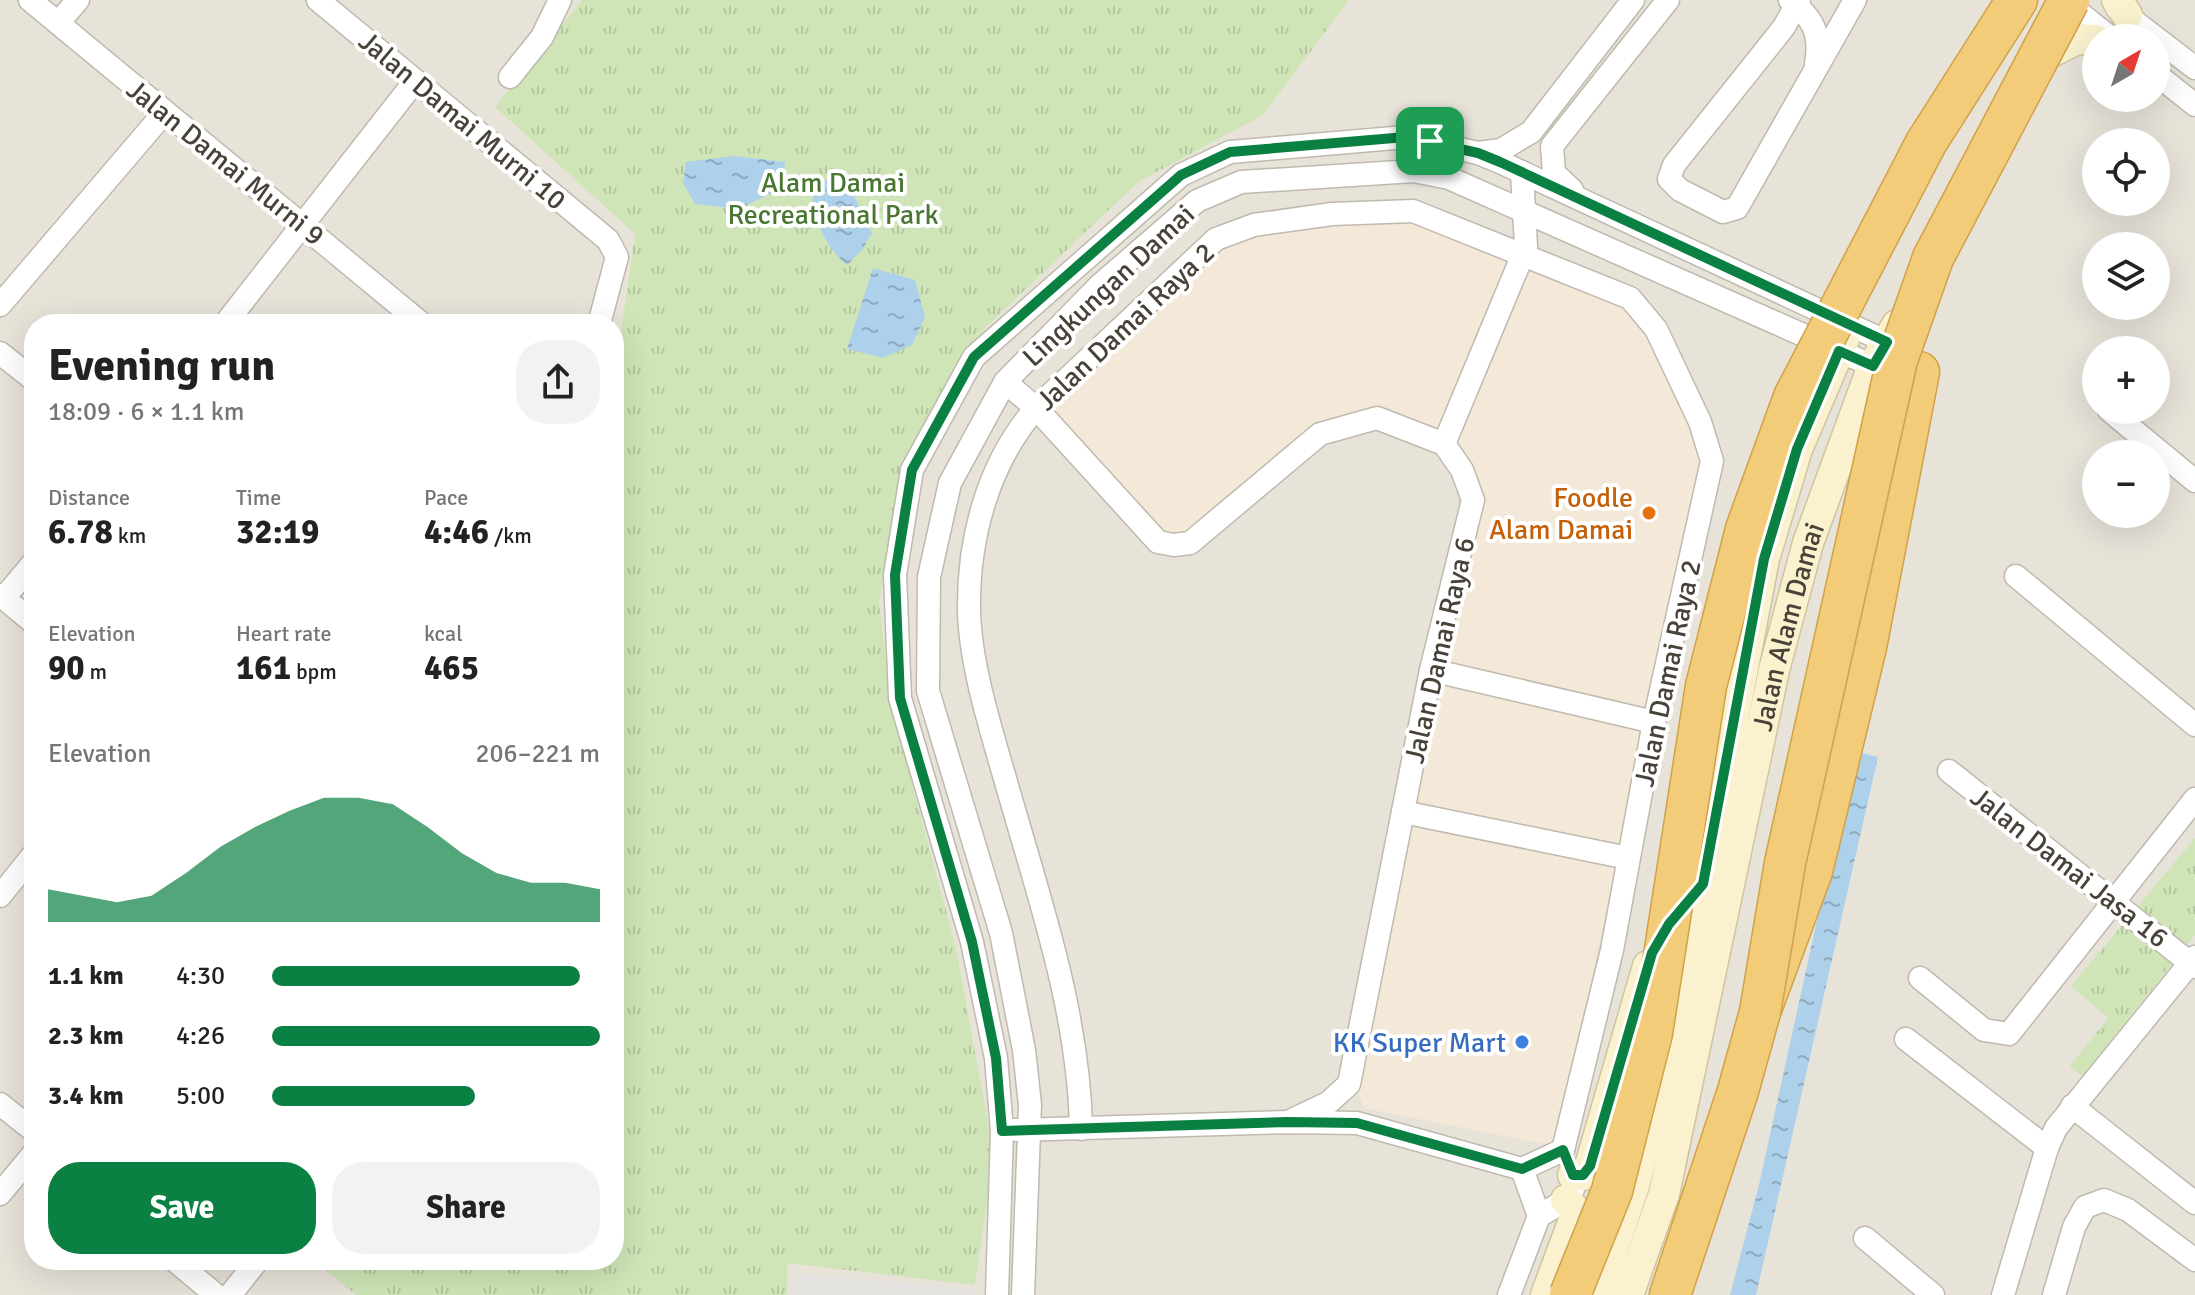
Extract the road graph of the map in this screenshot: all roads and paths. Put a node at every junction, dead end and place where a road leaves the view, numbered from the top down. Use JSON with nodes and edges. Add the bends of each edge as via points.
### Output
{"nodes":[{"id":1,"x":30,"y":0,"type":"edge"},
{"id":2,"x":78,"y":0,"type":"edge"},
{"id":3,"x":318,"y":0,"type":"edge"},
{"id":4,"x":560,"y":0,"type":"edge"},
{"id":5,"x":1633,"y":0,"type":"edge"},
{"id":6,"x":1668,"y":0,"type":"edge"},
{"id":7,"x":1848,"y":0,"type":"edge"},
{"id":8,"x":1855,"y":0,"type":"edge"},
{"id":9,"x":2019,"y":0,"type":"edge"},
{"id":10,"x":2065,"y":0,"type":"edge"},
{"id":11,"x":2090,"y":0,"type":"edge"},
{"id":12,"x":1795,"y":1,"type":"edge"},
{"id":13,"x":2115,"y":13,"type":"edge"},
{"id":14,"x":58,"y":23,"type":"junction"},
{"id":15,"x":2082,"y":39,"type":"edge"},
{"id":16,"x":2027,"y":65,"type":"junction"},
{"id":17,"x":2195,"y":68,"type":"edge"},
{"id":18,"x":1814,"y":72,"type":"junction"},
{"id":19,"x":510,"y":77,"type":"dead end"},
{"id":20,"x":415,"y":81,"type":"junction"},
{"id":21,"x":2170,"y":85,"type":"edge"},
{"id":22,"x":2195,"y":105,"type":"edge"},
{"id":23,"x":164,"y":113,"type":"junction"},
{"id":24,"x":1478,"y":153,"type":"junction"},
{"id":25,"x":1522,"y":172,"type":"junction"},
{"id":26,"x":1583,"y":200,"type":"junction"},
{"id":27,"x":1525,"y":211,"type":"junction"},
{"id":28,"x":303,"y":225,"type":"junction"},
{"id":29,"x":1523,"y":255,"type":"junction"},
{"id":30,"x":0,"y":305,"type":"edge"},
{"id":31,"x":233,"y":314,"type":"edge"},
{"id":32,"x":410,"y":314,"type":"edge"},
{"id":33,"x":602,"y":314,"type":"edge"},
{"id":34,"x":1845,"y":338,"type":"junction"},
{"id":35,"x":0,"y":353,"type":"edge"},
{"id":36,"x":1880,"y":354,"type":"junction"},
{"id":37,"x":24,"y":372,"type":"edge"},
{"id":38,"x":1005,"y":382,"type":"junction"},
{"id":39,"x":1036,"y":408,"type":"junction"},
{"id":40,"x":2126,"y":424,"type":"edge"},
{"id":41,"x":1444,"y":444,"type":"junction"},
{"id":42,"x":2195,"y":481,"type":"edge"},
{"id":43,"x":24,"y":573,"type":"edge"},
{"id":44,"x":2016,"y":576,"type":"dead end"},
{"id":45,"x":2,"y":596,"type":"edge"},
{"id":46,"x":24,"y":615,"type":"edge"},
{"id":47,"x":1431,"y":670,"type":"junction"},
{"id":48,"x":1654,"y":722,"type":"junction"},
{"id":49,"x":2195,"y":725,"type":"edge"},
{"id":50,"x":1949,"y":771,"type":"dead end"},
{"id":51,"x":2195,"y":799,"type":"edge"},
{"id":52,"x":1403,"y":812,"type":"junction"},
{"id":53,"x":1628,"y":858,"type":"junction"},
{"id":54,"x":24,"y":866,"type":"edge"},
{"id":55,"x":1703,"y":884,"type":"junction"},
{"id":56,"x":0,"y":896,"type":"edge"},
{"id":57,"x":2113,"y":902,"type":"junction"},
{"id":58,"x":2193,"y":962,"type":"edge"},
{"id":59,"x":1920,"y":978,"type":"dead end"},
{"id":60,"x":1760,"y":1012,"type":"junction"},
{"id":61,"x":1906,"y":1039,"type":"dead end"},
{"id":62,"x":1349,"y":1084,"type":"junction"},
{"id":63,"x":0,"y":1104,"type":"edge"},
{"id":64,"x":2072,"y":1106,"type":"junction"},
{"id":65,"x":1288,"y":1122,"type":"junction"},
{"id":66,"x":24,"y":1123,"type":"edge"},
{"id":67,"x":1357,"y":1123,"type":"junction"},
{"id":68,"x":1081,"y":1129,"type":"junction"},
{"id":69,"x":1030,"y":1130,"type":"junction"},
{"id":70,"x":1002,"y":1131,"type":"junction"},
{"id":71,"x":2047,"y":1148,"type":"junction"},
{"id":72,"x":24,"y":1162,"type":"edge"},
{"id":73,"x":1522,"y":1169,"type":"junction"},
{"id":74,"x":1568,"y":1175,"type":"junction"},
{"id":75,"x":4,"y":1181,"type":"edge"},
{"id":76,"x":2195,"y":1203,"type":"edge"},
{"id":77,"x":1539,"y":1216,"type":"junction"},
{"id":78,"x":1865,"y":1238,"type":"dead end"},
{"id":79,"x":2195,"y":1260,"type":"edge"},
{"id":80,"x":186,"y":1270,"type":"edge"},
{"id":81,"x":250,"y":1270,"type":"edge"},
{"id":82,"x":216,"y":1295,"type":"edge"},
{"id":83,"x":230,"y":1295,"type":"edge"},
{"id":84,"x":997,"y":1295,"type":"edge"},
{"id":85,"x":1023,"y":1295,"type":"edge"},
{"id":86,"x":1509,"y":1295,"type":"edge"},
{"id":87,"x":1546,"y":1295,"type":"edge"},
{"id":88,"x":1570,"y":1295,"type":"edge"},
{"id":89,"x":1597,"y":1295,"type":"edge"},
{"id":90,"x":1628,"y":1295,"type":"edge"},
{"id":91,"x":1670,"y":1295,"type":"edge"},
{"id":92,"x":1933,"y":1295,"type":"edge"},
{"id":93,"x":2003,"y":1295,"type":"edge"},
{"id":94,"x":2054,"y":1295,"type":"edge"}],
"edges":[{"from":1,"to":14,"type":"street","name":"Jalan Damai Murni 9"},
{"from":2,"to":14,"type":"street"},
{"from":3,"to":20,"type":"street","name":"Jalan Damai Murni 10"},
{"from":4,"to":19,"type":"street","via":[[542,37]]},
{"from":5,"to":24,"type":"street","via":[[1531,132],[1501,150]]},
{"from":6,"to":26,"type":"street","via":[[1552,146],[1554,173]]},
{"from":7,"to":12,"type":"street","via":[[1833,11],[1820,12]]},
{"from":8,"to":18,"type":"street"},
{"from":9,"to":34,"type":"main road","name":"Jalan Alam Damai","via":[[1928,167]]},
{"from":9,"to":88,"type":"highway","bridge":true,"via":[[1926,143],[1801,383],[1750,516],[1706,686],[1652,1033],[1612,1191]]},
{"from":10,"to":13,"type":"street"},
{"from":10,"to":16,"type":"main road","name":"Jalan Alam Damai"},
{"from":10,"to":60,"type":"highway","bridge":true,"via":[[1933,258],[1897,360],[1785,863]]},
{"from":11,"to":60,"type":"highway","bridge":true,"via":[[1953,268],[1924,357],[1866,647],[1812,871]]},
{"from":12,"to":18,"type":"street","via":[[1820,40]]},
{"from":12,"to":18,"type":"street","via":[[1784,27],[1674,165],[1669,179],[1723,212],[1737,208]]},
{"from":13,"to":17,"type":"street"},
{"from":14,"to":23,"type":"street","name":"Jalan Damai Murni 9"},
{"from":15,"to":16,"type":"main road","via":[[2057,46]]},
{"from":16,"to":36,"type":"main road","name":"Jalan Alam Damai"},
{"from":20,"to":28,"type":"street"},
{"from":20,"to":33,"type":"street","name":"Jalan Damai Murni 10","via":[[608,240],[617,257]]},
{"from":21,"to":22,"type":"street"},
{"from":23,"to":28,"type":"street","name":"Jalan Damai Murni 9"},
{"from":23,"to":30,"type":"street"},
{"from":24,"to":25,"type":"street","name":"Lingkungan Damai"},
{"from":24,"to":70,"type":"street","name":"Lingkungan Damai","via":[[1406,137],[1230,152],[1181,175],[974,357],[912,470],[895,575],[900,698],[972,942],[996,1058]]},
{"from":25,"to":26,"type":"street","name":"Lingkungan Damai"},
{"from":25,"to":27,"type":"street"},
{"from":26,"to":34,"type":"street","name":"Lingkungan Damai"},
{"from":27,"to":29,"type":"street"},
{"from":27,"to":34,"type":"street","name":"Lingkungan Damai"},
{"from":27,"to":38,"type":"street","name":"Lingkungan Damai","via":[[1449,178],[1414,171],[1241,182],[1197,201],[1100,285]]},
{"from":28,"to":31,"type":"street"},
{"from":28,"to":32,"type":"street","name":"Jalan Damai Murni 9"},
{"from":29,"to":39,"type":"street","name":"Jalan Damai Raya 2","via":[[1413,211],[1332,214],[1254,225],[1216,239]]},
{"from":29,"to":41,"type":"street"},
{"from":29,"to":48,"type":"street","name":"Jalan Damai Raya 2","via":[[1638,305],[1656,329],[1712,461]]},
{"from":34,"to":36,"type":"street","name":"Lingkungan Damai"},
{"from":34,"to":55,"type":"main road","name":"Jalan Alam Damai","via":[[1797,449],[1764,559]]},
{"from":35,"to":37,"type":"street"},
{"from":36,"to":90,"type":"main road","name":"Jalan Alam Damai","via":[[1808,543],[1778,656],[1664,1194]]},
{"from":38,"to":39,"type":"street"},
{"from":38,"to":69,"type":"street","name":"Lingkungan Damai","via":[[950,483],[929,577],[928,691],[1001,933],[1024,1050]]},
{"from":39,"to":41,"type":"street","via":[[1158,542],[1174,545],[1190,543],[1320,434],[1377,418]]},
{"from":39,"to":68,"type":"street","name":"Jalan Damai Raya 2","via":[[1012,435],[994,469],[975,542],[969,611],[987,716],[1057,958],[1081,1088]]},
{"from":40,"to":42,"type":"street"},
{"from":41,"to":47,"type":"street","name":"Jalan Damai Raya 6","via":[[1462,470],[1473,500]]},
{"from":43,"to":45,"type":"street"},
{"from":44,"to":49,"type":"street"},
{"from":45,"to":46,"type":"street"},
{"from":47,"to":48,"type":"street"},
{"from":47,"to":52,"type":"street","name":"Jalan Damai Raya 6"},
{"from":48,"to":53,"type":"street","name":"Jalan Damai Raya 2"},
{"from":50,"to":57,"type":"street","name":"Jalan Damai Jasa 16"},
{"from":51,"to":57,"type":"street"},
{"from":52,"to":53,"type":"street"},
{"from":52,"to":62,"type":"street","name":"Jalan Damai Raya 6"},
{"from":53,"to":74,"type":"street","name":"Jalan Damai Raya 2"},
{"from":54,"to":56,"type":"street"},
{"from":55,"to":74,"type":"main road","via":[[1652,953],[1590,1166],[1583,1175]]},
{"from":55,"to":89,"type":"main road","name":"Jalan Alam Damai","via":[[1634,1186]]},
{"from":57,"to":58,"type":"street","name":"Jalan Damai Jasa 16"},
{"from":57,"to":59,"type":"street","via":[[2009,1034],[1984,1030]]},
{"from":58,"to":64,"type":"street"},
{"from":60,"to":91,"type":"highway"},
{"from":61,"to":71,"type":"street"},
{"from":62,"to":65,"type":"street","via":[[1328,1103]]},
{"from":62,"to":67,"type":"street","name":"Jalan Damai Raya 6"},
{"from":63,"to":66,"type":"street"},
{"from":64,"to":71,"type":"street"},
{"from":64,"to":76,"type":"street"},
{"from":65,"to":67,"type":"street"},
{"from":65,"to":68,"type":"street"},
{"from":67,"to":73,"type":"street"},
{"from":68,"to":69,"type":"street"},
{"from":69,"to":70,"type":"street"},
{"from":69,"to":85,"type":"street","name":"Lingkungan Damai"},
{"from":70,"to":84,"type":"street","name":"Lingkungan Damai"},
{"from":71,"to":93,"type":"street"},
{"from":72,"to":75,"type":"street"},
{"from":73,"to":74,"type":"street"},
{"from":73,"to":77,"type":"street"},
{"from":74,"to":77,"type":"street"},
{"from":74,"to":87,"type":"main road","via":[[1574,1220]]},
{"from":77,"to":86,"type":"street"},
{"from":78,"to":92,"type":"street"},
{"from":79,"to":94,"type":"street","via":[[2128,1210],[2104,1200],[2085,1207],[2074,1227]]},
{"from":80,"to":82,"type":"street"},
{"from":81,"to":83,"type":"street"}]}
